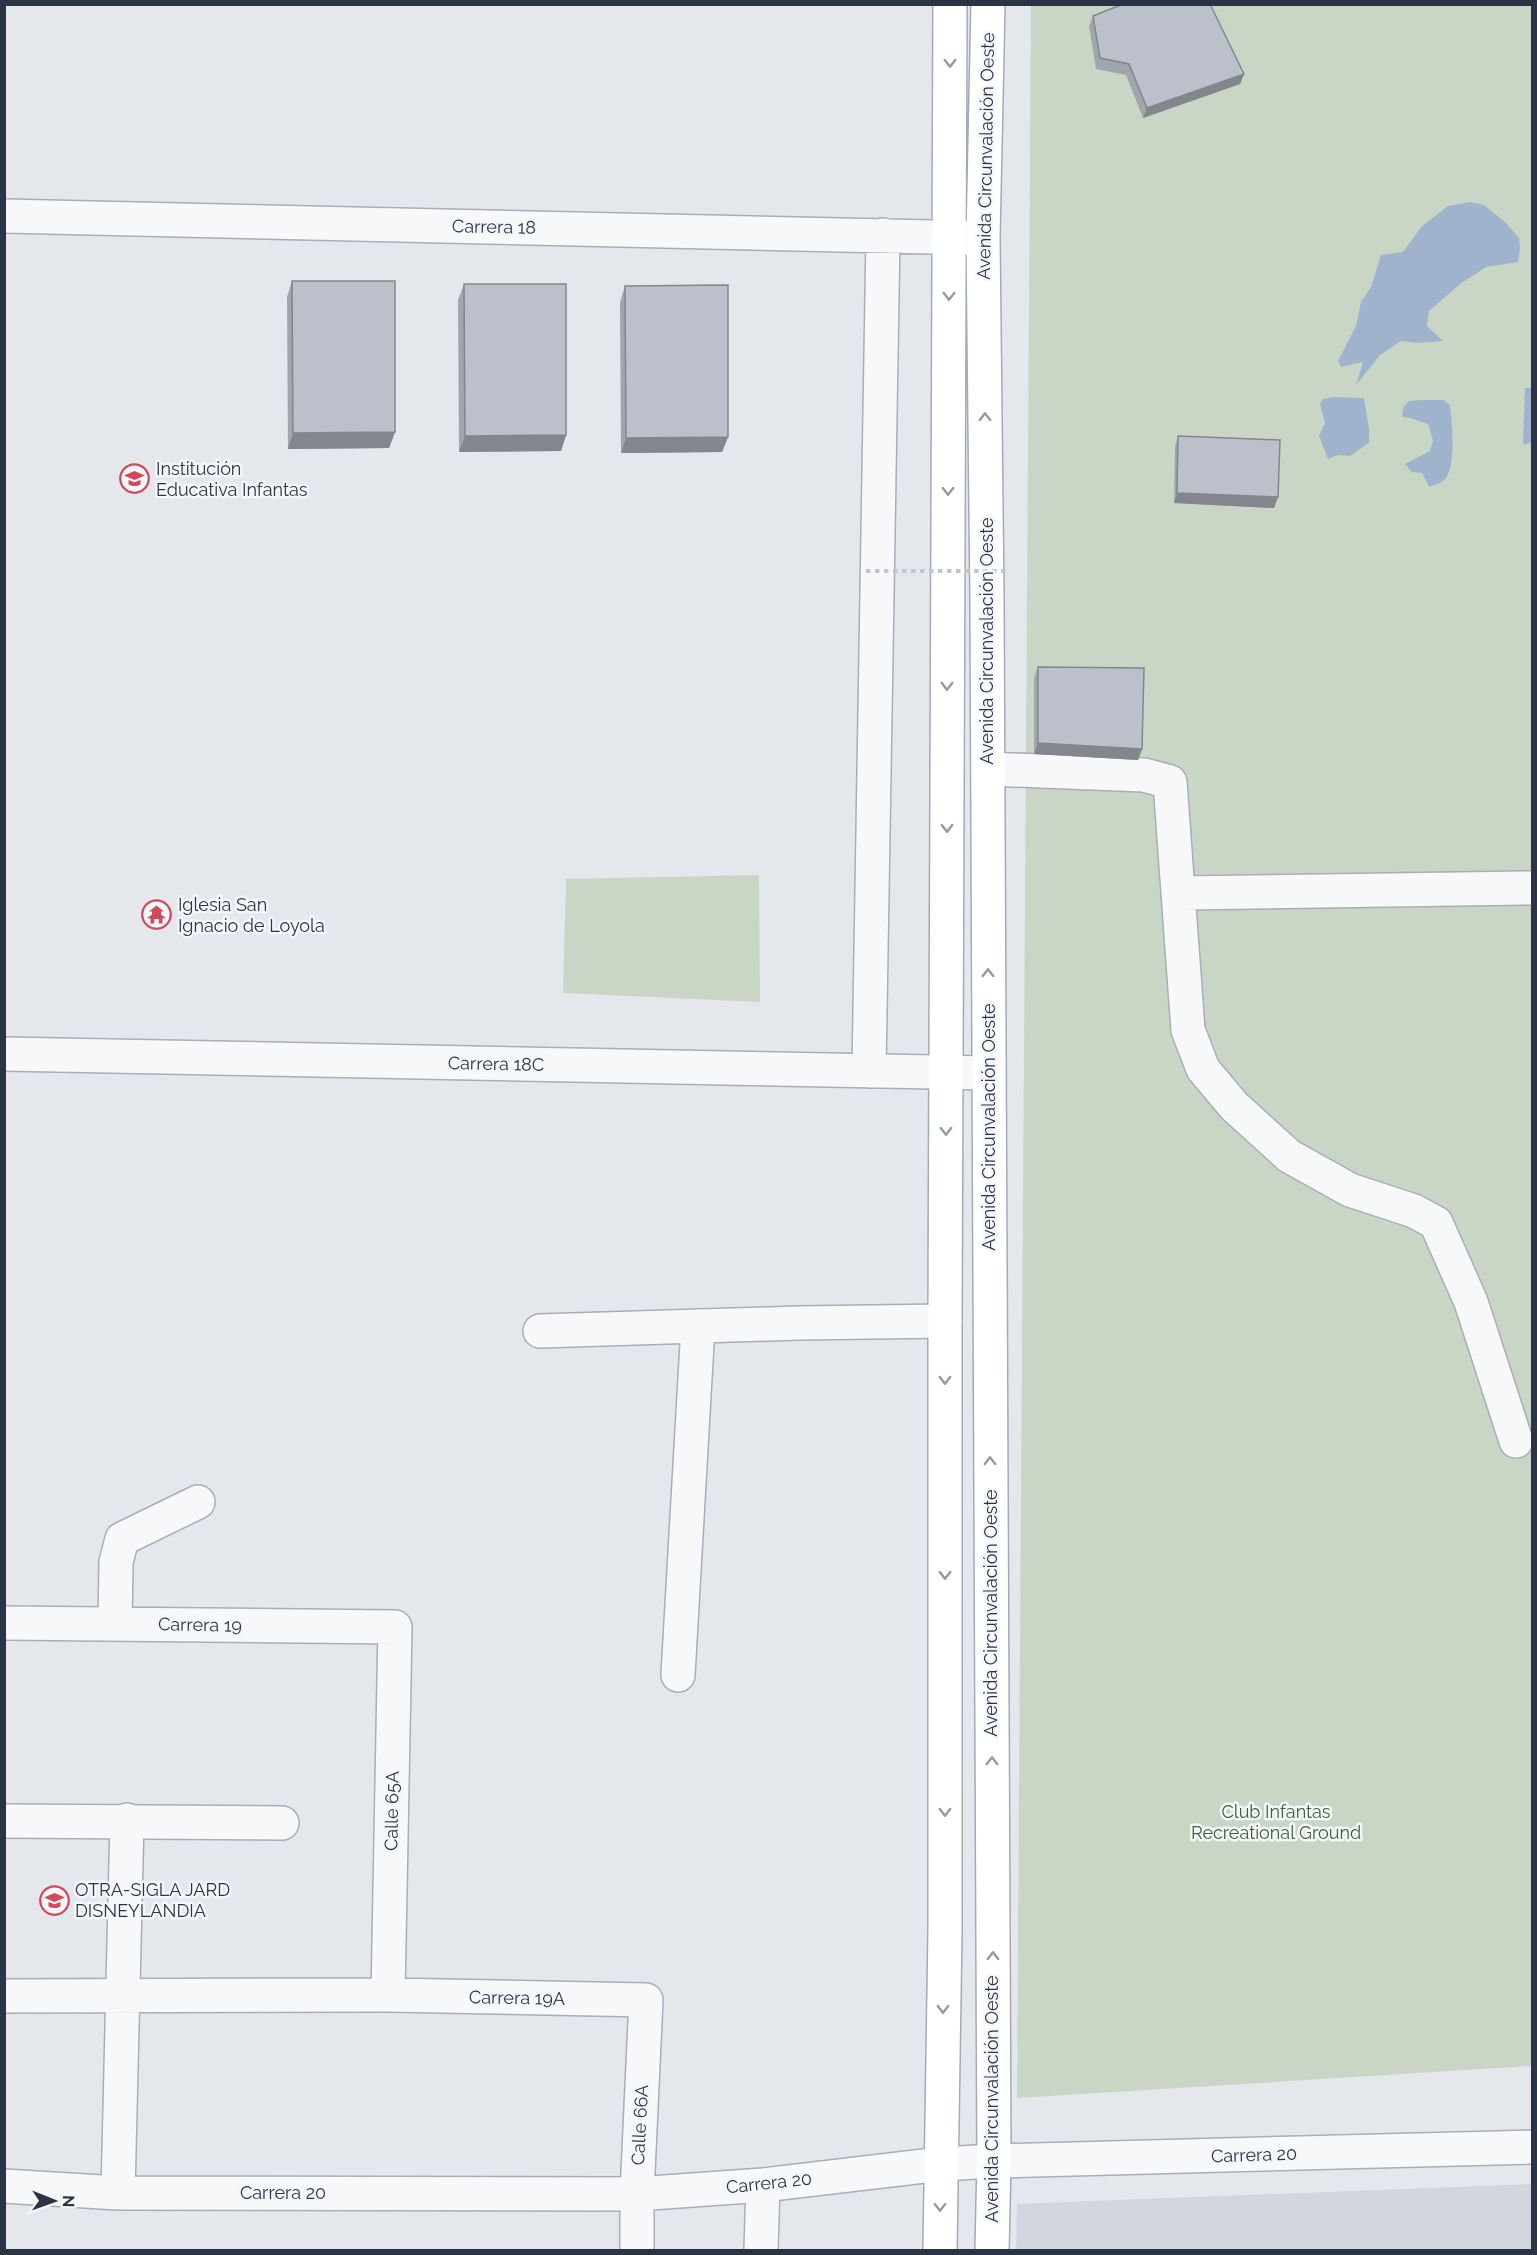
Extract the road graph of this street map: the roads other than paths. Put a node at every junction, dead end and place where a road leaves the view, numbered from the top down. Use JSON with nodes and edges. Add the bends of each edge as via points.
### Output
{"nodes":[{"id":1,"x":950,"y":4,"type":"edge"},
{"id":2,"x":988,"y":4,"type":"edge"},
{"id":3,"x":4,"y":216,"type":"edge"},
{"id":4,"x":884,"y":235,"type":"junction"},
{"id":5,"x":950,"y":237,"type":"junction"},
{"id":6,"x":983,"y":238,"type":"junction"},
{"id":7,"x":988,"y":770,"type":"junction"},
{"id":8,"x":1533,"y":888,"type":"edge"},
{"id":9,"x":1179,"y":893,"type":"junction"},
{"id":10,"x":4,"y":1054,"type":"edge"},
{"id":11,"x":870,"y":1071,"type":"junction"},
{"id":12,"x":946,"y":1072,"type":"junction"},
{"id":13,"x":988,"y":1073,"type":"junction"},
{"id":14,"x":945,"y":1321,"type":"junction"},
{"id":15,"x":698,"y":1326,"type":"junction"},
{"id":16,"x":540,"y":1331,"type":"dead end"},
{"id":17,"x":1516,"y":1441,"type":"dead end"},
{"id":18,"x":198,"y":1502,"type":"dead end"},
{"id":19,"x":4,"y":1623,"type":"edge"},
{"id":20,"x":115,"y":1624,"type":"junction"},
{"id":21,"x":395,"y":1627,"type":"joint"},
{"id":22,"x":678,"y":1675,"type":"dead end"},
{"id":23,"x":127,"y":1820,"type":"junction"},
{"id":24,"x":4,"y":1821,"type":"edge"},
{"id":25,"x":282,"y":1823,"type":"dead end"},
{"id":26,"x":388,"y":1995,"type":"junction"},
{"id":27,"x":4,"y":1996,"type":"edge"},
{"id":28,"x":124,"y":1996,"type":"junction"},
{"id":29,"x":646,"y":2000,"type":"joint"},
{"id":30,"x":1533,"y":2147,"type":"edge"},
{"id":31,"x":994,"y":2162,"type":"junction"},
{"id":32,"x":941,"y":2164,"type":"junction"},
{"id":33,"x":763,"y":2185,"type":"junction"},
{"id":34,"x":4,"y":2186,"type":"edge"},
{"id":35,"x":118,"y":2193,"type":"junction"},
{"id":36,"x":637,"y":2194,"type":"junction"},
{"id":37,"x":637,"y":2250,"type":"edge"},
{"id":38,"x":761,"y":2250,"type":"edge"},
{"id":39,"x":940,"y":2250,"type":"edge"},
{"id":40,"x":992,"y":2250,"type":"edge"}],
"edges":[{"from":1,"to":5,"type":"main road","name":"Avenida Circunvalación Oeste","one_way":true},
{"from":2,"to":6,"type":"main road","name":"Avenida Circunvalación Oeste"},
{"from":3,"to":4,"type":"street","name":"Carrera 18"},
{"from":4,"to":5,"type":"street","name":"Carrera 18"},
{"from":4,"to":11,"type":"street"},
{"from":5,"to":6,"type":"street","name":"Carrera 18"},
{"from":5,"to":12,"type":"main road","name":"Avenida Circunvalación Oeste","one_way":true},
{"from":7,"to":6,"type":"main road","name":"Avenida Circunvalación Oeste","one_way":true},
{"from":7,"to":9,"type":"street","via":[[1144,775],[1170,783]]},
{"from":13,"to":7,"type":"main road","name":"Avenida Circunvalación Oeste","one_way":true},
{"from":8,"to":9,"type":"street"},
{"from":9,"to":17,"type":"street","via":[[1188,1030],[1203,1069],[1234,1106],[1289,1155],[1350,1190],[1414,1211],[1436,1223],[1471,1302]]},
{"from":10,"to":11,"type":"street","name":"Carrera 18C"},
{"from":11,"to":12,"type":"street","name":"Carrera 18C"},
{"from":12,"to":13,"type":"street","name":"Carrera 18C"},
{"from":12,"to":14,"type":"main road","name":"Avenida Circunvalación Oeste","one_way":true},
{"from":31,"to":13,"type":"main road","name":"Avenida Circunvalación Oeste","one_way":true},
{"from":14,"to":15,"type":"street"},
{"from":14,"to":32,"type":"main road","name":"Avenida Circunvalación Oeste","one_way":true},
{"from":15,"to":16,"type":"street"},
{"from":15,"to":22,"type":"street"},
{"from":18,"to":20,"type":"street","via":[[122,1539],[116,1562]]},
{"from":19,"to":20,"type":"street","name":"Carrera 19"},
{"from":20,"to":21,"type":"street","name":"Carrera 19"},
{"from":21,"to":26,"type":"street","name":"Calle 65A"},
{"from":23,"to":24,"type":"street"},
{"from":23,"to":25,"type":"street"},
{"from":23,"to":28,"type":"street"},
{"from":26,"to":28,"type":"street","name":"Carrera 19A"},
{"from":26,"to":29,"type":"street","name":"Carrera 19A"},
{"from":27,"to":28,"type":"street","name":"Carrera 19A"},
{"from":28,"to":35,"type":"street"},
{"from":29,"to":36,"type":"street","name":"Calle 66A"},
{"from":30,"to":31,"type":"street","name":"Carrera 20"},
{"from":31,"to":32,"type":"street","name":"Carrera 20"},
{"from":31,"to":40,"type":"main road","name":"Avenida Circunvalación Oeste"},
{"from":32,"to":33,"type":"street","name":"Carrera 20"},
{"from":32,"to":39,"type":"main road","name":"Avenida Circunvalación Oeste","one_way":true},
{"from":33,"to":36,"type":"street","name":"Carrera 20"},
{"from":33,"to":38,"type":"street"},
{"from":34,"to":35,"type":"street","name":"Carrera 20"},
{"from":35,"to":36,"type":"street","name":"Carrera 20"},
{"from":36,"to":37,"type":"street","name":"Calle 66A"}]}
